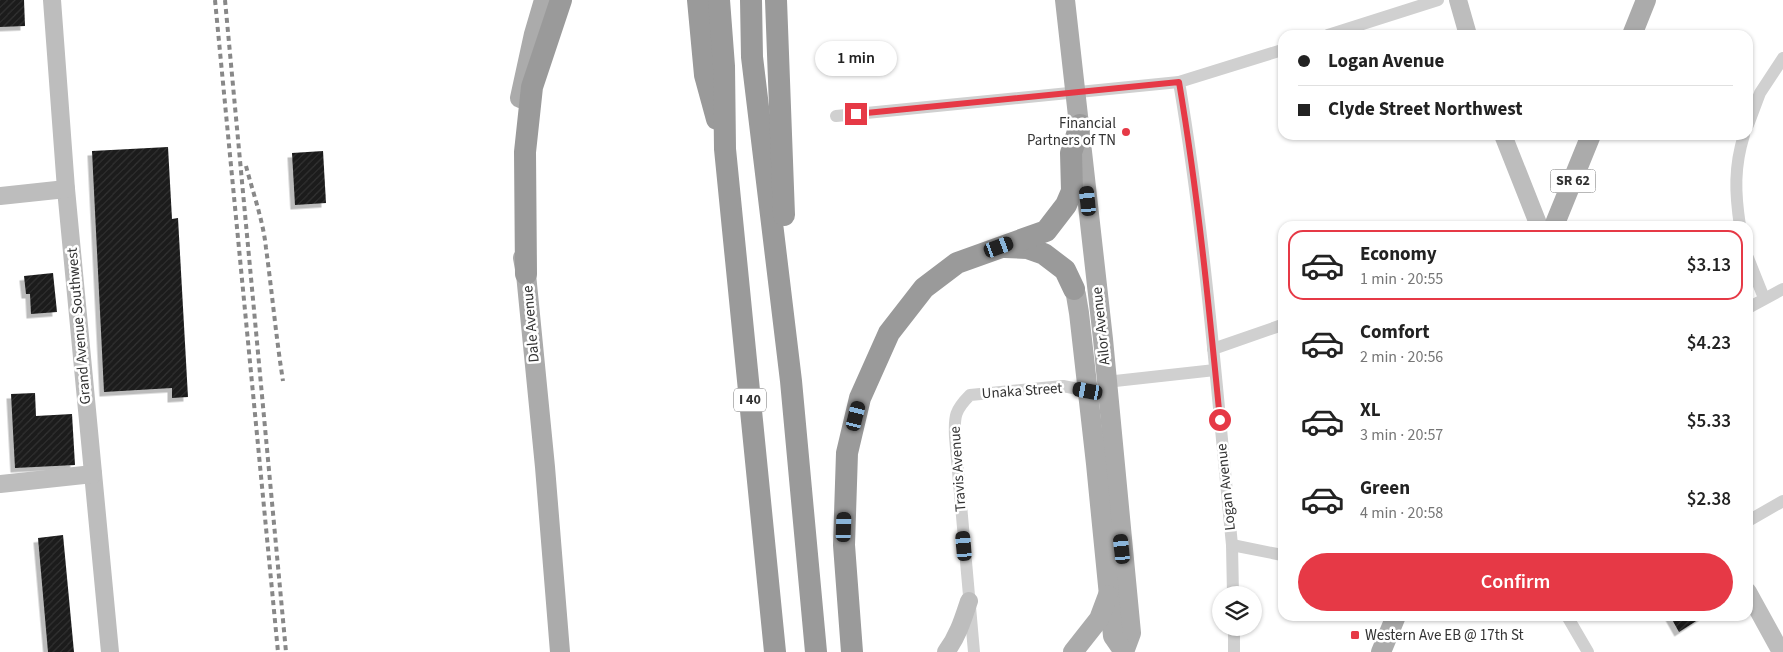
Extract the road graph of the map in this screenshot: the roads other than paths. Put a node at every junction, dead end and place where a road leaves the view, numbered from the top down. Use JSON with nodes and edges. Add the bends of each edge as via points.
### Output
{"nodes":[{"id":1,"x":52,"y":0,"type":"edge"},
{"id":2,"x":544,"y":0,"type":"edge"},
{"id":3,"x":560,"y":0,"type":"edge"},
{"id":4,"x":698,"y":0,"type":"edge"},
{"id":5,"x":719,"y":0,"type":"edge"},
{"id":6,"x":751,"y":0,"type":"edge"},
{"id":7,"x":776,"y":0,"type":"edge"},
{"id":8,"x":1065,"y":0,"type":"edge"},
{"id":9,"x":1438,"y":0,"type":"edge"},
{"id":10,"x":1458,"y":0,"type":"edge"},
{"id":11,"x":1646,"y":0,"type":"edge"},
{"id":12,"x":1344,"y":30,"type":"edge"},
{"id":13,"x":1467,"y":30,"type":"edge"},
{"id":14,"x":1634,"y":30,"type":"edge"},
{"id":15,"x":1278,"y":51,"type":"edge"},
{"id":16,"x":1783,"y":58,"type":"edge"},
{"id":17,"x":1179,"y":82,"type":"junction"},
{"id":18,"x":1075,"y":92,"type":"junction"},
{"id":19,"x":1753,"y":112,"type":"edge"},
{"id":20,"x":836,"y":116,"type":"dead end"},
{"id":21,"x":1080,"y":125,"type":"junction"},
{"id":22,"x":1505,"y":140,"type":"edge"},
{"id":23,"x":1589,"y":140,"type":"edge"},
{"id":24,"x":1742,"y":140,"type":"edge"},
{"id":25,"x":724,"y":149,"type":"junction"},
{"id":26,"x":66,"y":189,"type":"junction"},
{"id":27,"x":0,"y":196,"type":"edge"},
{"id":28,"x":1537,"y":221,"type":"edge"},
{"id":29,"x":1556,"y":221,"type":"edge"},
{"id":30,"x":1739,"y":221,"type":"edge"},
{"id":31,"x":999,"y":247,"type":"junction"},
{"id":32,"x":1753,"y":270,"type":"edge"},
{"id":33,"x":526,"y":274,"type":"junction"},
{"id":34,"x":1783,"y":288,"type":"edge"},
{"id":35,"x":1074,"y":289,"type":"joint"},
{"id":36,"x":1764,"y":298,"type":"junction"},
{"id":37,"x":1753,"y":305,"type":"edge"},
{"id":38,"x":1278,"y":326,"type":"edge"},
{"id":39,"x":1213,"y":349,"type":"junction"},
{"id":40,"x":1215,"y":370,"type":"junction"},
{"id":41,"x":791,"y":381,"type":"junction"},
{"id":42,"x":1106,"y":382,"type":"junction"},
{"id":43,"x":1088,"y":391,"type":"junction"},
{"id":44,"x":960,"y":406,"type":"joint"},
{"id":45,"x":93,"y":474,"type":"junction"},
{"id":46,"x":0,"y":484,"type":"edge"},
{"id":47,"x":1783,"y":501,"type":"edge"},
{"id":48,"x":1753,"y":518,"type":"edge"},
{"id":49,"x":1232,"y":545,"type":"junction"},
{"id":50,"x":1278,"y":554,"type":"edge"},
{"id":51,"x":1233,"y":586,"type":"edge"},
{"id":52,"x":1109,"y":593,"type":"junction"},
{"id":53,"x":969,"y":601,"type":"junction"},
{"id":54,"x":1753,"y":601,"type":"edge"},
{"id":55,"x":1394,"y":621,"type":"edge"},
{"id":56,"x":1570,"y":621,"type":"edge"},
{"id":57,"x":1234,"y":636,"type":"edge"},
{"id":58,"x":110,"y":652,"type":"edge"},
{"id":59,"x":560,"y":652,"type":"edge"},
{"id":60,"x":775,"y":652,"type":"edge"},
{"id":61,"x":816,"y":652,"type":"edge"},
{"id":62,"x":852,"y":652,"type":"edge"},
{"id":63,"x":946,"y":652,"type":"edge"},
{"id":64,"x":974,"y":652,"type":"edge"},
{"id":65,"x":1073,"y":652,"type":"edge"},
{"id":66,"x":1124,"y":652,"type":"edge"},
{"id":67,"x":1234,"y":652,"type":"edge"},
{"id":68,"x":1381,"y":652,"type":"edge"},
{"id":69,"x":1588,"y":652,"type":"edge"},
{"id":70,"x":1781,"y":652,"type":"edge"}],
"edges":[{"from":1,"to":26,"type":"street","name":"Grand Avenue Southwest"},
{"from":2,"to":33,"type":"main road","name":"Dale Avenue","via":[[522,87],[517,126],[517,230]]},
{"from":3,"to":33,"type":"highway","via":[[532,86],[525,152]]},
{"from":4,"to":25,"type":"highway","via":[[705,75]]},
{"from":5,"to":25,"type":"highway","number":"I 40","via":[[724,66]]},
{"from":6,"to":41,"type":"highway","via":[[752,57]]},
{"from":7,"to":41,"type":"highway"},
{"from":8,"to":18,"type":"main road","name":"Ailor Avenue"},
{"from":9,"to":12,"type":"street"},
{"from":10,"to":13,"type":"street"},
{"from":11,"to":14,"type":"main road"},
{"from":15,"to":17,"type":"street"},
{"from":16,"to":19,"type":"street","via":[[1760,94]]},
{"from":17,"to":18,"type":"street"},
{"from":17,"to":39,"type":"street","name":"Logan Avenue","via":[[1192,163]]},
{"from":18,"to":20,"type":"street"},
{"from":18,"to":21,"type":"main road","name":"Ailor Avenue"},
{"from":21,"to":31,"type":"highway","via":[[1071,153],[1072,191],[1066,205],[1046,231]]},
{"from":21,"to":42,"type":"main road","name":"Ailor Avenue"},
{"from":22,"to":28,"type":"street"},
{"from":23,"to":29,"type":"main road","number":"SR 62"},
{"from":24,"to":30,"type":"street","via":[[1735,186]]},
{"from":25,"to":60,"type":"highway","number":"I 40"},
{"from":26,"to":27,"type":"street"},
{"from":26,"to":45,"type":"street","name":"Grand Avenue Southwest"},
{"from":31,"to":35,"type":"highway","via":[[1027,248],[1044,254],[1066,270]]},
{"from":31,"to":62,"type":"highway","via":[[958,263],[924,288],[888,334],[860,398],[846,453],[844,545]]},
{"from":32,"to":36,"type":"street"},
{"from":33,"to":59,"type":"main road","name":"Dale Avenue"},
{"from":34,"to":36,"type":"street"},
{"from":35,"to":43,"type":"main road","name":"Ailor Avenue"},
{"from":36,"to":37,"type":"street"},
{"from":38,"to":39,"type":"street"},
{"from":39,"to":40,"type":"street","name":"Logan Avenue"},
{"from":40,"to":42,"type":"street"},
{"from":40,"to":49,"type":"street","name":"Logan Avenue"},
{"from":41,"to":61,"type":"highway"},
{"from":42,"to":66,"type":"main road","name":"Ailor Avenue","via":[[1131,633]]},
{"from":43,"to":44,"type":"street","name":"Unaka Street","via":[[1063,386],[970,395]]},
{"from":43,"to":52,"type":"main road","name":"Ailor Avenue"},
{"from":44,"to":53,"type":"street","name":"Travis Avenue","via":[[954,418]]},
{"from":45,"to":46,"type":"street"},
{"from":45,"to":58,"type":"street","name":"Grand Avenue Southwest"},
{"from":47,"to":48,"type":"street"},
{"from":49,"to":50,"type":"street"},
{"from":49,"to":51,"type":"street","name":"Logan Avenue"},
{"from":52,"to":65,"type":"main road","via":[[1099,619]]},
{"from":52,"to":66,"type":"main road","name":"Ailor Avenue","via":[[1113,636]]},
{"from":53,"to":63,"type":"street","via":[[962,624]]},
{"from":53,"to":64,"type":"street","name":"Travis Avenue"},
{"from":54,"to":70,"type":"street"},
{"from":55,"to":68,"type":"main road"},
{"from":56,"to":69,"type":"street"},
{"from":57,"to":67,"type":"street"}]}
